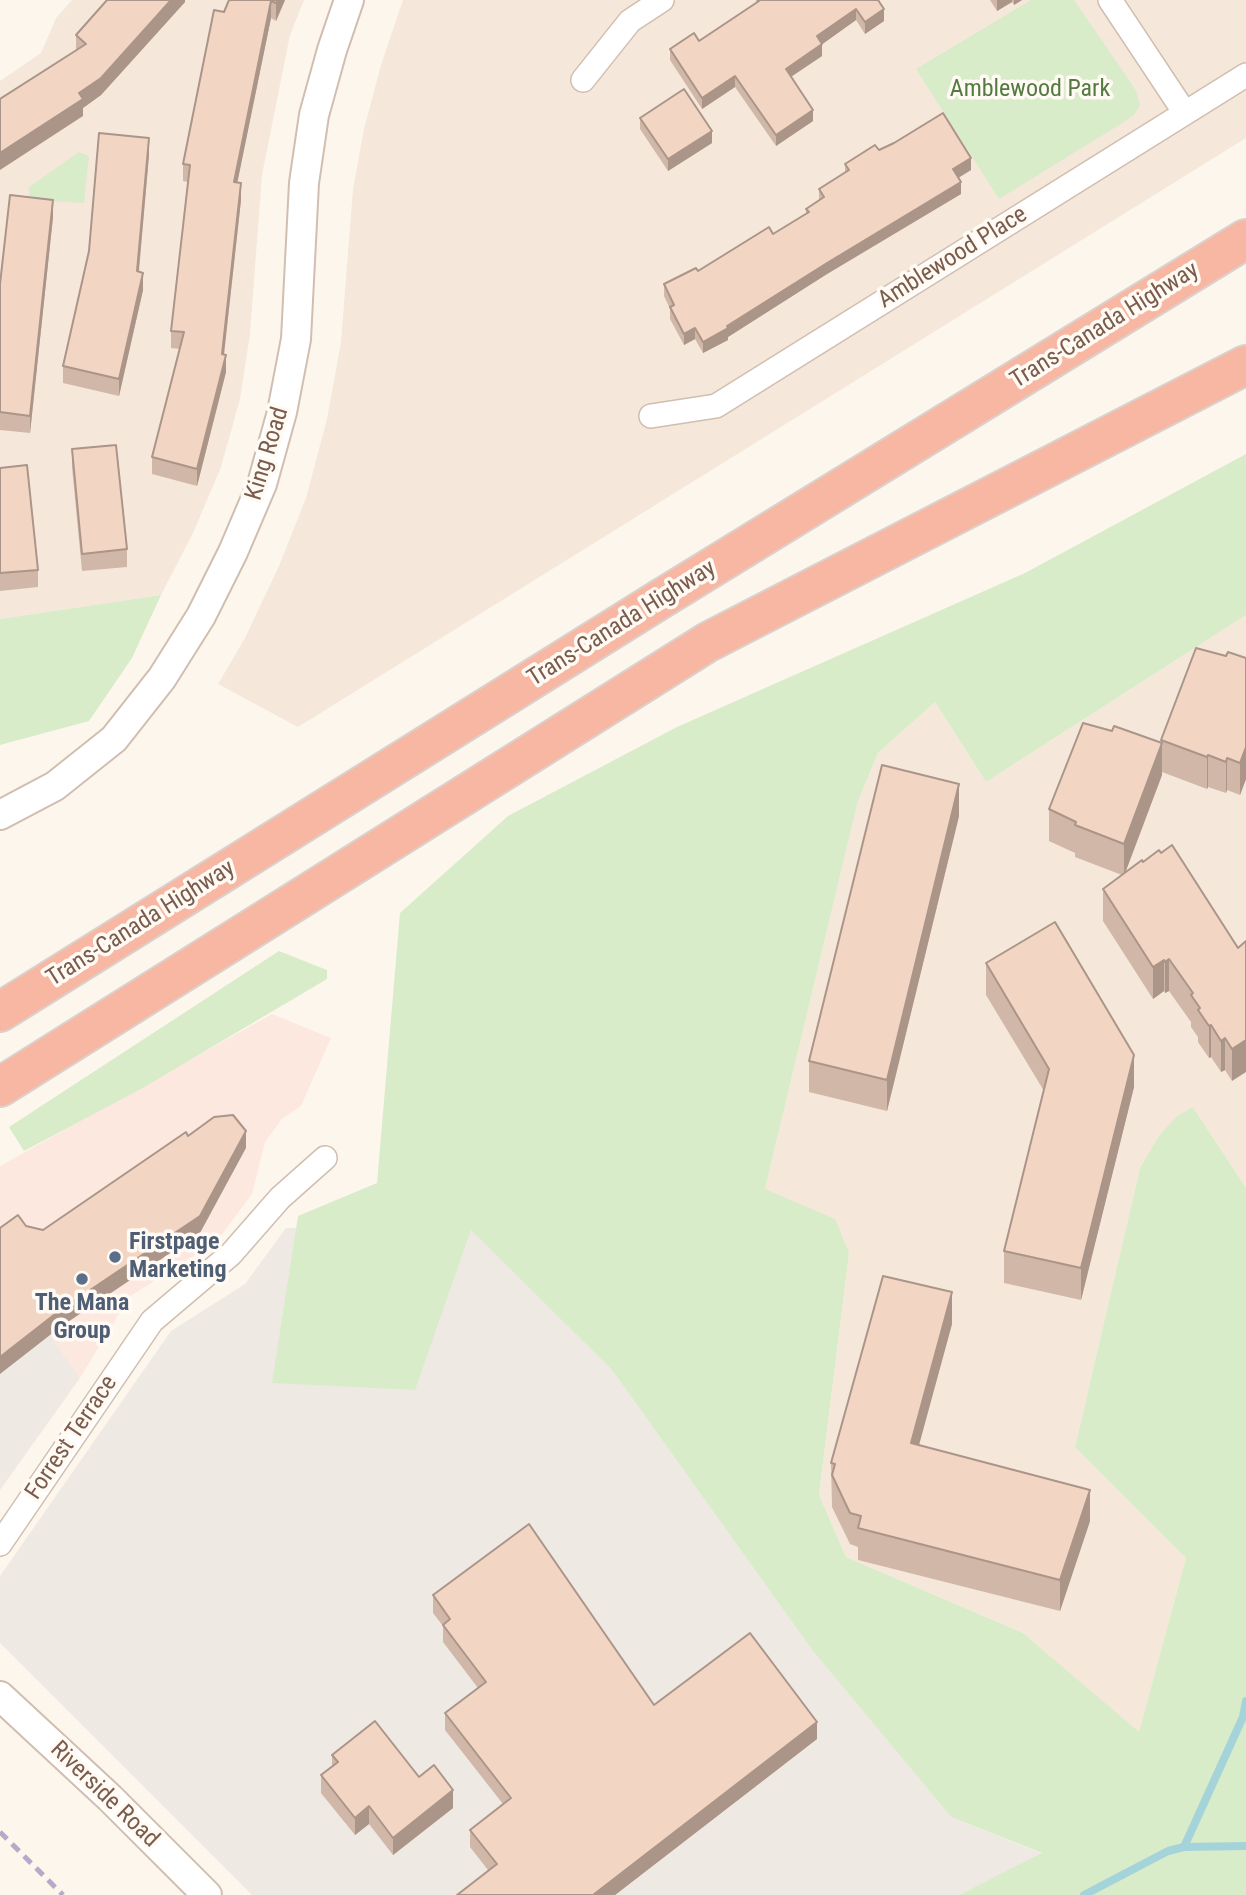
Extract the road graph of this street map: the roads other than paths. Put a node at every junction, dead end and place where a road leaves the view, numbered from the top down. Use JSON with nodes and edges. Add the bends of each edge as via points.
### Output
{"nodes":[{"id":1,"x":349,"y":0,"type":"edge"},
{"id":2,"x":662,"y":0,"type":"edge"},
{"id":3,"x":1110,"y":0,"type":"edge"},
{"id":4,"x":1246,"y":75,"type":"edge"},
{"id":5,"x":583,"y":80,"type":"dead end"},
{"id":6,"x":1185,"y":113,"type":"junction"},
{"id":7,"x":1246,"y":239,"type":"edge"},
{"id":8,"x":1246,"y":365,"type":"edge"},
{"id":9,"x":651,"y":416,"type":"dead end"},
{"id":10,"x":0,"y":815,"type":"edge"},
{"id":11,"x":0,"y":1012,"type":"edge"},
{"id":12,"x":0,"y":1087,"type":"edge"},
{"id":13,"x":326,"y":1158,"type":"dead end"},
{"id":14,"x":0,"y":1544,"type":"edge"},
{"id":15,"x":0,"y":1696,"type":"edge"},
{"id":16,"x":207,"y":1895,"type":"edge"}],
"edges":[{"from":1,"to":10,"type":"street","name":"King Road","via":[[314,115],[304,183],[296,339],[282,412],[262,484],[233,552],[168,668],[114,739],[55,786]]},
{"from":2,"to":5,"type":"street","via":[[630,22]]},
{"from":3,"to":6,"type":"street"},
{"from":4,"to":6,"type":"street","name":"Amblewood Place"},
{"from":6,"to":9,"type":"street","name":"Amblewood Place","via":[[716,406]]},
{"from":7,"to":11,"type":"highway","name":"Trans-Canada Highway"},
{"from":8,"to":12,"type":"highway","via":[[708,642]]},
{"from":13,"to":14,"type":"street","name":"Forrest Terrace","via":[[280,1198],[231,1254],[152,1321]]},
{"from":15,"to":16,"type":"street","name":"Riverside Road"}]}
